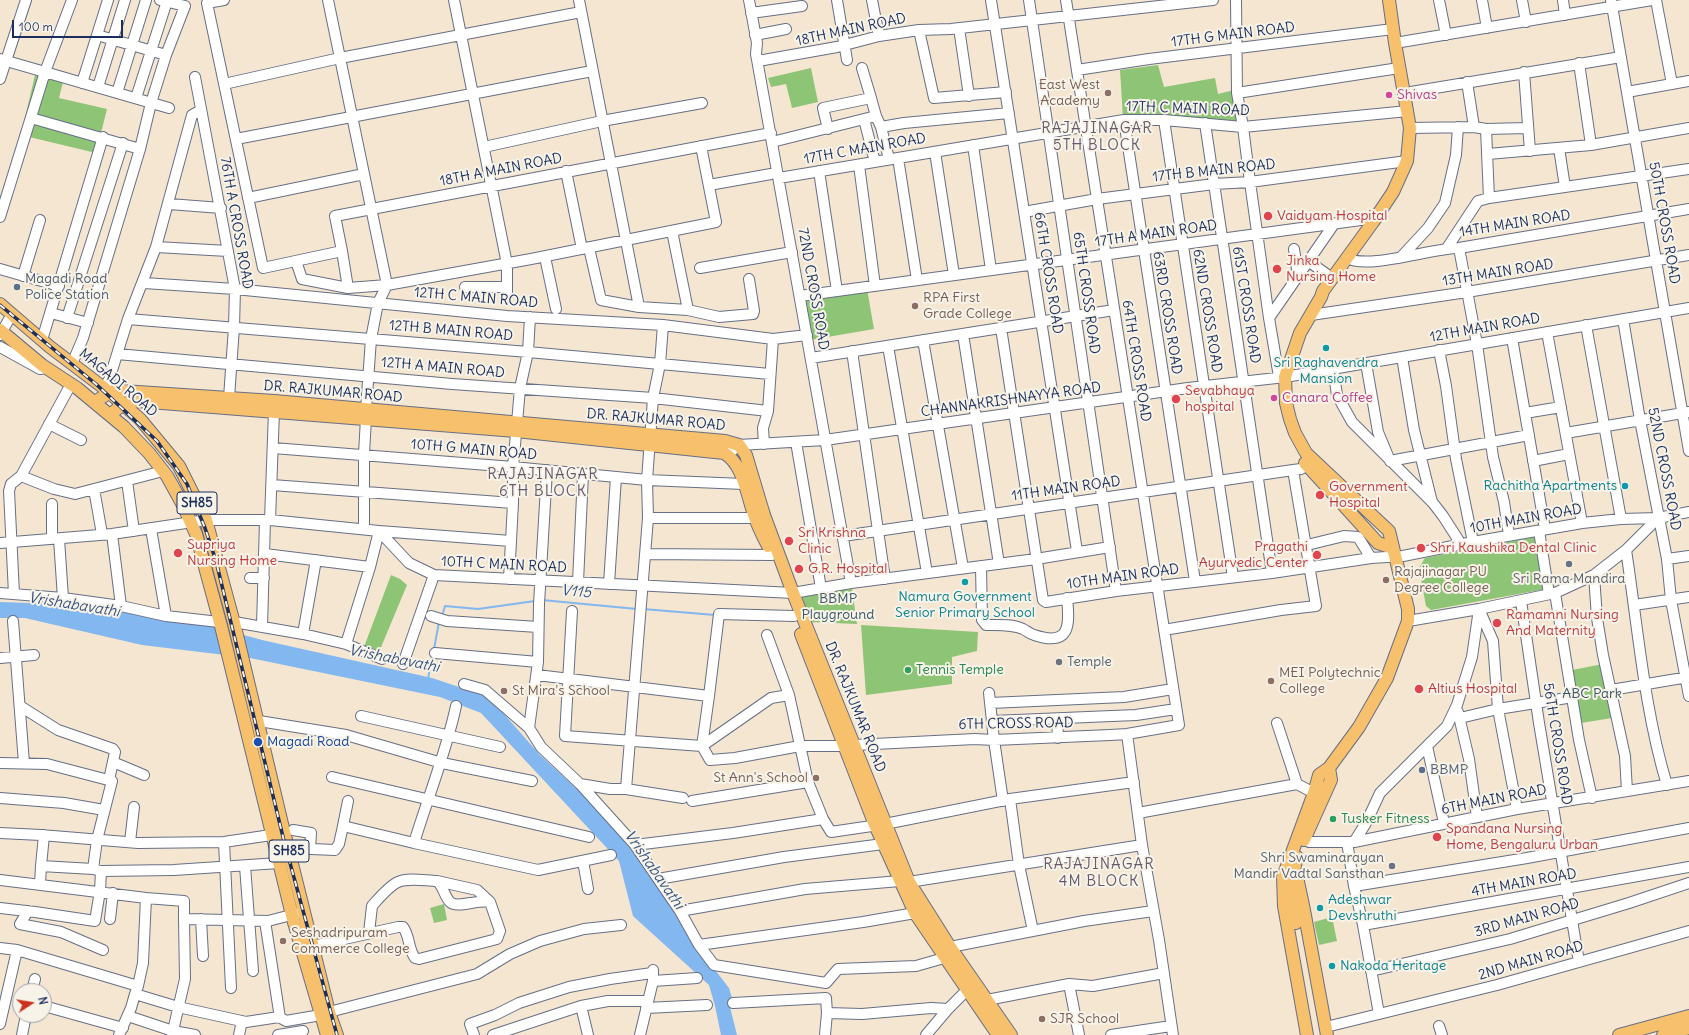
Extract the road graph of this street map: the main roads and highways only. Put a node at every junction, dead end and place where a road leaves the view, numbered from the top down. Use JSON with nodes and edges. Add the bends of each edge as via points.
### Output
{"nodes":[{"id":1,"x":1389,"y":0,"type":"edge"},
{"id":2,"x":1323,"y":291,"type":"junction"},
{"id":3,"x":0,"y":304,"type":"edge"},
{"id":4,"x":1,"y":332,"type":"edge"},
{"id":5,"x":1282,"y":377,"type":"junction"},
{"id":6,"x":107,"y":390,"type":"junction"},
{"id":7,"x":95,"y":402,"type":"junction"},
{"id":8,"x":123,"y":404,"type":"junction"},
{"id":9,"x":366,"y":414,"type":"junction"},
{"id":10,"x":110,"y":415,"type":"junction"},
{"id":11,"x":650,"y":440,"type":"junction"},
{"id":12,"x":1395,"y":553,"type":"junction"},
{"id":13,"x":789,"y":593,"type":"junction"},
{"id":14,"x":235,"y":625,"type":"junction"},
{"id":15,"x":220,"y":626,"type":"junction"},
{"id":16,"x":849,"y":746,"type":"junction"},
{"id":17,"x":1329,"y":768,"type":"junction"},
{"id":18,"x":880,"y":825,"type":"junction"},
{"id":19,"x":1294,"y":866,"type":"junction"},
{"id":20,"x":904,"y":881,"type":"junction"},
{"id":21,"x":971,"y":986,"type":"junction"},
{"id":22,"x":325,"y":1014,"type":"junction"},
{"id":23,"x":1689,"y":1016,"type":"edge"},
{"id":24,"x":1689,"y":1028,"type":"edge"},
{"id":25,"x":1327,"y":1031,"type":"edge"},
{"id":26,"x":327,"y":1035,"type":"edge"},
{"id":27,"x":337,"y":1035,"type":"edge"},
{"id":28,"x":998,"y":1035,"type":"edge"},
{"id":29,"x":1011,"y":1035,"type":"edge"},
{"id":30,"x":1307,"y":1035,"type":"edge"},
{"id":31,"x":1315,"y":1035,"type":"edge"},
{"id":32,"x":1619,"y":1035,"type":"edge"},
{"id":33,"x":1663,"y":1035,"type":"edge"}],
"edges":[{"from":1,"to":2,"type":"main road","via":[[1410,128],[1407,161],[1393,192],[1374,222]]},
{"from":2,"to":5,"type":"main road","via":[[1300,333]]},
{"from":2,"to":5,"type":"main road","via":[[1318,294],[1286,348]]},
{"from":3,"to":6,"type":"main road","name":"MAGADI ROAD","number":"SH85"},
{"from":4,"to":7,"type":"main road","name":"MAGADI ROAD","number":"SH85"},
{"from":5,"to":12,"type":"main road","via":[[1290,418],[1306,453],[1389,531]]},
{"from":5,"to":12,"type":"main road","via":[[1280,403],[1300,458],[1378,543]]},
{"from":6,"to":7,"type":"main road"},
{"from":6,"to":8,"type":"main road","name":"MAGADI ROAD","number":"SH85"},
{"from":6,"to":9,"type":"main road","name":"DR. RAJKUMAR ROAD","via":[[229,398]]},
{"from":7,"to":10,"type":"main road","name":"MAGADI ROAD","number":"SH85"},
{"from":8,"to":9,"type":"main road","name":"DR. RAJKUMAR ROAD","via":[[137,401],[274,411]]},
{"from":8,"to":10,"type":"main road"},
{"from":8,"to":14,"type":"main road","name":"MAGADI ROAD","number":"SH85","via":[[140,419],[179,466],[206,520]]},
{"from":9,"to":11,"type":"main road","name":"DR. RAJKUMAR ROAD"},
{"from":10,"to":15,"type":"main road","name":"MAGADI ROAD","number":"SH85","via":[[149,453],[183,505],[196,534]]},
{"from":11,"to":13,"type":"main road","name":"DR. RAJKUMAR ROAD","via":[[727,455],[738,470],[755,518]]},
{"from":11,"to":13,"type":"main road","name":"DR. RAJKUMAR ROAD","via":[[725,441],[739,445],[746,455]]},
{"from":12,"to":17,"type":"main road","via":[[1408,609],[1408,621],[1387,678],[1359,727]]},
{"from":13,"to":16,"type":"main road","name":"DR. RAJKUMAR ROAD"},
{"from":13,"to":16,"type":"main road","name":"DR. RAJKUMAR ROAD","via":[[794,616]]},
{"from":14,"to":15,"type":"main road"},
{"from":14,"to":22,"type":"main road","name":"MAGADI ROAD","number":"SH85","via":[[313,946]]},
{"from":15,"to":22,"type":"main road","name":"MAGADI ROAD","number":"SH85","via":[[292,916]]},
{"from":16,"to":18,"type":"main road","name":"DR. RAJKUMAR ROAD"},
{"from":17,"to":19,"type":"main road","via":[[1331,780]]},
{"from":17,"to":30,"type":"main road","via":[[1319,775],[1283,876],[1284,906]]},
{"from":18,"to":20,"type":"main road","name":"DR. RAJKUMAR ROAD"},
{"from":18,"to":20,"type":"main road","name":"DR. RAJKUMAR ROAD","via":[[883,844]]},
{"from":19,"to":25,"type":"main road"},
{"from":19,"to":31,"type":"main road","via":[[1291,883],[1293,909]]},
{"from":20,"to":21,"type":"main road","name":"DR. RAJKUMAR ROAD","via":[[950,947]]},
{"from":20,"to":21,"type":"main road","name":"DR. RAJKUMAR ROAD","via":[[915,913],[944,958]]},
{"from":21,"to":28,"type":"main road","name":"DR. RAJKUMAR ROAD"},
{"from":21,"to":29,"type":"main road","name":"DR. RAJKUMAR ROAD","via":[[987,1000]]},
{"from":22,"to":26,"type":"main road","name":"MAGADI ROAD","number":"SH85"},
{"from":22,"to":27,"type":"main road","name":"MAGADI ROAD","number":"SH85"},
{"from":23,"to":32,"type":"main road"},
{"from":24,"to":33,"type":"main road"}]}
